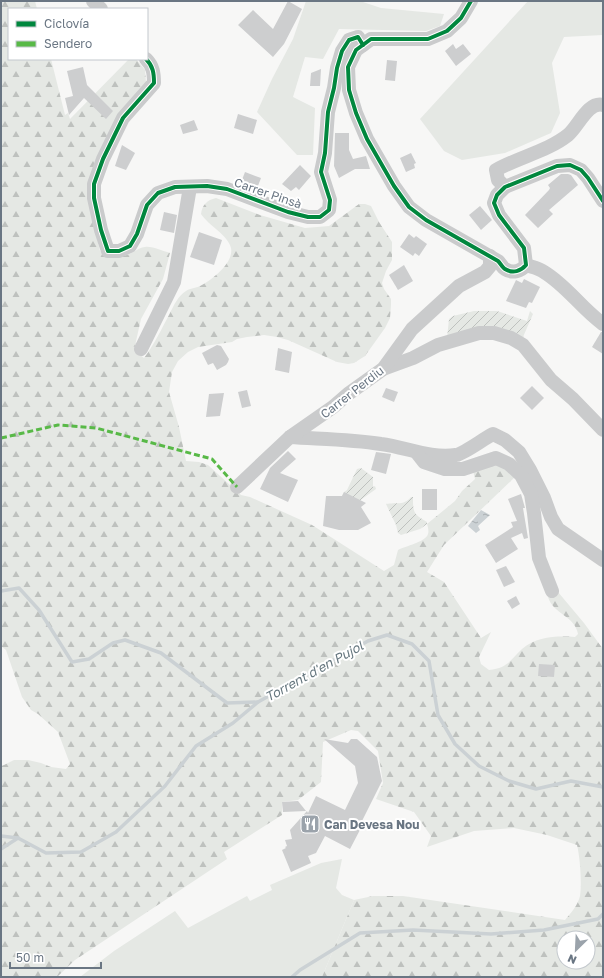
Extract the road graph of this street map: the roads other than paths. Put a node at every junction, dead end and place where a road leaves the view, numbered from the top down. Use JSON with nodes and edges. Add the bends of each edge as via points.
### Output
{"nodes":[{"id":1,"x":471,"y":1,"type":"edge"},
{"id":2,"x":363,"y":45,"type":"junction"},
{"id":3,"x":147,"y":60,"type":"edge"},
{"id":4,"x":603,"y":105,"type":"edge"},
{"id":5,"x":190,"y":187,"type":"junction"},
{"id":6,"x":505,"y":187,"type":"junction"},
{"id":7,"x":603,"y":201,"type":"edge"},
{"id":8,"x":490,"y":256,"type":"junction"},
{"id":9,"x":526,"y":265,"type":"junction"},
{"id":10,"x":603,"y":324,"type":"edge"},
{"id":11,"x":141,"y":349,"type":"dead end"},
{"id":12,"x":383,"y":369,"type":"junction"},
{"id":13,"x":603,"y":430,"type":"edge"},
{"id":14,"x":290,"y":437,"type":"junction"},
{"id":15,"x":417,"y":453,"type":"junction"},
{"id":16,"x":237,"y":487,"type":"dead end"},
{"id":17,"x":603,"y":560,"type":"edge"},
{"id":18,"x":552,"y":591,"type":"dead end"}],
"edges":[{"from":1,"to":2,"type":"street","via":[[461,18],[447,31],[428,39],[371,39]]},
{"from":2,"to":5,"type":"street","name":"Carrer Pinsà","via":[[358,37],[349,40],[336,68],[321,172],[330,200],[329,210],[320,217],[308,216],[288,212],[226,189]]},
{"from":2,"to":8,"type":"street","via":[[356,50],[348,67],[349,90],[367,139],[394,186],[410,207],[426,220]]},
{"from":3,"to":5,"type":"street","name":"Carrer Pinsà","via":[[154,72],[154,83],[123,118],[94,184],[94,198],[108,251],[119,252],[130,246],[147,205],[158,193],[175,187]]},
{"from":4,"to":6,"type":"street","via":[[588,109],[572,132],[562,140],[496,170],[498,180]]},
{"from":5,"to":11,"type":"street","via":[[174,282]]},
{"from":6,"to":7,"type":"street","via":[[557,166],[570,165],[581,170]]},
{"from":6,"to":9,"type":"street","via":[[497,195],[494,203],[498,215],[524,248]]},
{"from":8,"to":9,"type":"street","via":[[505,269],[522,270]]},
{"from":8,"to":12,"type":"street","name":"Carrer Perdiu","via":[[490,266],[485,272],[459,286],[412,329]]},
{"from":9,"to":10,"type":"street","via":[[543,271],[564,287]]},
{"from":12,"to":13,"type":"street","via":[[438,345],[479,333],[494,333],[523,345],[551,380],[573,398]]},
{"from":12,"to":14,"type":"street","name":"Carrer Perdiu"},
{"from":14,"to":15,"type":"street","via":[[381,443]]},
{"from":14,"to":16,"type":"street","name":"Carrer Perdiu"},
{"from":15,"to":17,"type":"street","via":[[458,455],[493,434],[505,440],[519,452],[530,470],[558,529]]},
{"from":15,"to":18,"type":"street","via":[[424,462],[445,470],[463,469],[496,458],[509,464],[521,475],[530,494],[539,558]]}]}
